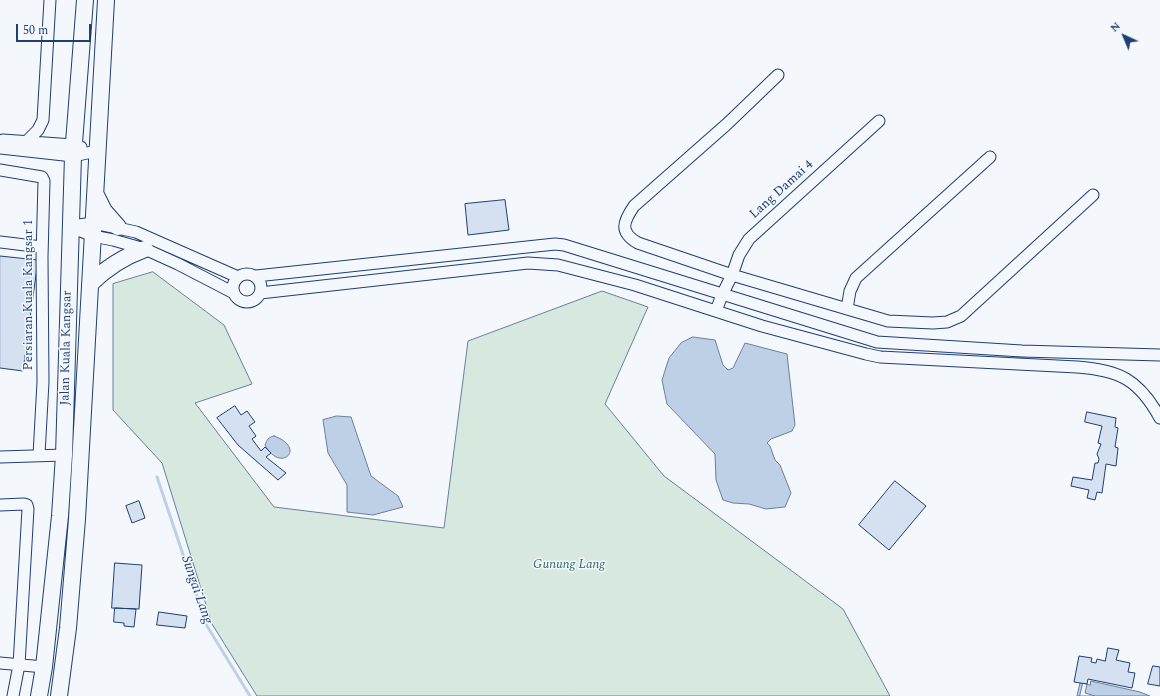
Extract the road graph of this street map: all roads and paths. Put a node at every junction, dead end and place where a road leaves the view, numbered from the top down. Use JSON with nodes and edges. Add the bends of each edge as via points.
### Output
{"nodes":[{"id":1,"x":50,"y":0,"type":"edge"},
{"id":2,"x":85,"y":0,"type":"edge"},
{"id":3,"x":106,"y":0,"type":"edge"},
{"id":4,"x":778,"y":74,"type":"dead end"},
{"id":5,"x":879,"y":121,"type":"dead end"},
{"id":6,"x":0,"y":141,"type":"edge"},
{"id":7,"x":26,"y":142,"type":"junction"},
{"id":8,"x":0,"y":148,"type":"edge"},
{"id":9,"x":73,"y":151,"type":"junction"},
{"id":10,"x":97,"y":151,"type":"junction"},
{"id":11,"x":990,"y":157,"type":"dead end"},
{"id":12,"x":0,"y":170,"type":"edge"},
{"id":13,"x":95,"y":194,"type":"junction"},
{"id":14,"x":1093,"y":195,"type":"dead end"},
{"id":15,"x":70,"y":226,"type":"junction"},
{"id":16,"x":118,"y":228,"type":"junction"},
{"id":17,"x":93,"y":229,"type":"junction"},
{"id":18,"x":0,"y":242,"type":"edge"},
{"id":19,"x":42,"y":247,"type":"junction"},
{"id":20,"x":144,"y":249,"type":"junction"},
{"id":21,"x":732,"y":275,"type":"junction"},
{"id":22,"x":256,"y":276,"type":"junction"},
{"id":23,"x":238,"y":277,"type":"junction"},
{"id":24,"x":90,"y":284,"type":"junction"},
{"id":25,"x":234,"y":293,"type":"junction"},
{"id":26,"x":260,"y":293,"type":"junction"},
{"id":27,"x":722,"y":295,"type":"junction"},
{"id":28,"x":847,"y":309,"type":"junction"},
{"id":29,"x":716,"y":311,"type":"junction"},
{"id":30,"x":1160,"y":355,"type":"edge"},
{"id":31,"x":1160,"y":418,"type":"edge"},
{"id":32,"x":39,"y":455,"type":"junction"},
{"id":33,"x":64,"y":455,"type":"junction"},
{"id":34,"x":0,"y":457,"type":"edge"},
{"id":35,"x":0,"y":505,"type":"edge"},
{"id":36,"x":0,"y":663,"type":"edge"},
{"id":37,"x":18,"y":665,"type":"junction"},
{"id":38,"x":44,"y":667,"type":"junction"},
{"id":39,"x":13,"y":696,"type":"edge"},
{"id":40,"x":39,"y":696,"type":"edge"},
{"id":41,"x":59,"y":696,"type":"edge"}],
"edges":[{"from":1,"to":7,"type":"street","via":[[43,120],[38,130]]},
{"from":2,"to":9,"type":"highway","name":"Jalan Kuala Kangsar"},
{"from":3,"to":10,"type":"highway","name":"Jalan Kuala Kangsar"},
{"from":4,"to":21,"type":"street","via":[[727,124],[634,206],[625,219],[625,231],[630,239]]},
{"from":5,"to":21,"type":"street","name":"Lang Damai 4","via":[[749,239],[739,255]]},
{"from":6,"to":7,"type":"street"},
{"from":7,"to":9,"type":"street"},
{"from":8,"to":9,"type":"street"},
{"from":9,"to":10,"type":"street"},
{"from":9,"to":15,"type":"highway","name":"Jalan Kuala Kangsar"},
{"from":10,"to":13,"type":"highway","name":"Jalan Kuala Kangsar"},
{"from":11,"to":28,"type":"street","via":[[856,278],[850,290]]},
{"from":12,"to":19,"type":"street","name":"Persiaran Kuala Kangsar 1","via":[[44,179]]},
{"from":13,"to":16,"type":"highway","via":[[104,211]]},
{"from":13,"to":17,"type":"highway","name":"Jalan Kuala Kangsar"},
{"from":14,"to":28,"type":"street","via":[[954,319],[933,323],[898,323]]},
{"from":15,"to":17,"type":"street"},
{"from":15,"to":33,"type":"highway","name":"Jalan Kuala Kangsar"},
{"from":16,"to":17,"type":"street"},
{"from":16,"to":23,"type":"street","via":[[136,232]]},
{"from":17,"to":20,"type":"street","via":[[113,240]]},
{"from":17,"to":24,"type":"highway","name":"Jalan Kuala Kangsar"},
{"from":18,"to":19,"type":"street"},
{"from":19,"to":32,"type":"street","name":"Persiaran Kuala Kangsar 1","via":[[43,382]]},
{"from":20,"to":24,"type":"highway","via":[[116,262]]},
{"from":20,"to":25,"type":"street"},
{"from":21,"to":27,"type":"street","name":"Lang Damai 4"},
{"from":21,"to":28,"type":"street"},
{"from":22,"to":23,"type":"street","via":[[249,273]]},
{"from":22,"to":26,"type":"street","via":[[261,284]]},
{"from":22,"to":27,"type":"street","via":[[555,244]]},
{"from":23,"to":25,"type":"street","via":[[233,285]]},
{"from":24,"to":41,"type":"highway","name":"Jalan Kuala Kangsar","via":[[77,519],[68,628]]},
{"from":25,"to":26,"type":"street","via":[[240,300],[248,302]]},
{"from":26,"to":29,"type":"street","via":[[528,262],[566,267],[635,285]]},
{"from":27,"to":29,"type":"street","name":"Lang Damai 4"},
{"from":27,"to":30,"type":"street","via":[[877,342],[1022,351]]},
{"from":29,"to":31,"type":"street","via":[[866,354],[1105,370],[1129,380],[1148,399]]},
{"from":32,"to":33,"type":"street"},
{"from":32,"to":34,"type":"street"},
{"from":33,"to":38,"type":"highway","name":"Jalan Kuala Kangsar"},
{"from":35,"to":37,"type":"street","via":[[24,504],[28,509]]},
{"from":36,"to":37,"type":"street"},
{"from":37,"to":38,"type":"street"},
{"from":37,"to":39,"type":"street"},
{"from":38,"to":40,"type":"highway","name":"Jalan Kuala Kangsar"}]}
